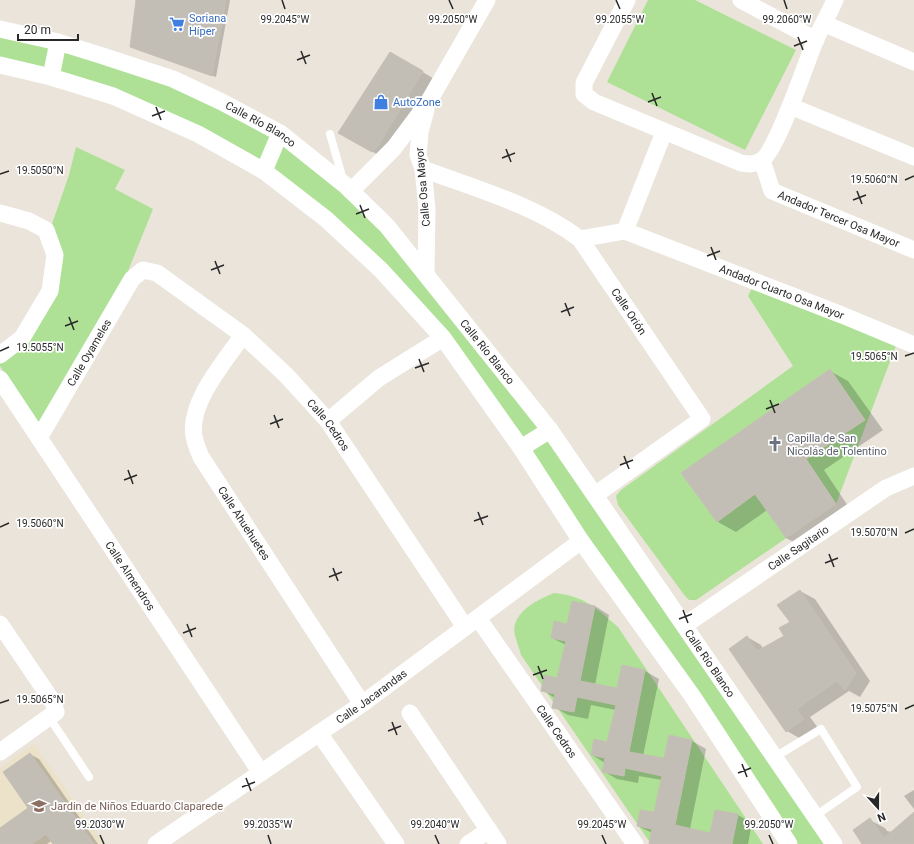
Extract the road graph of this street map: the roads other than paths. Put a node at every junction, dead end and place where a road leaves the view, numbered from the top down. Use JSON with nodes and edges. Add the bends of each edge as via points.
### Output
{"nodes":[{"id":1,"x":487,"y":0,"type":"edge"},
{"id":2,"x":627,"y":0,"type":"edge"},
{"id":3,"x":741,"y":0,"type":"edge"},
{"id":4,"x":834,"y":0,"type":"edge"},
{"id":5,"x":825,"y":24,"type":"junction"},
{"id":6,"x":0,"y":29,"type":"edge"},
{"id":7,"x":816,"y":40,"type":"junction"},
{"id":8,"x":58,"y":42,"type":"junction"},
{"id":9,"x":914,"y":62,"type":"edge"},
{"id":10,"x":0,"y":66,"type":"edge"},
{"id":11,"x":51,"y":77,"type":"junction"},
{"id":12,"x":429,"y":101,"type":"junction"},
{"id":13,"x":790,"y":106,"type":"junction"},
{"id":14,"x":664,"y":132,"type":"junction"},
{"id":15,"x":280,"y":133,"type":"junction"},
{"id":16,"x":330,"y":134,"type":"dead end"},
{"id":17,"x":914,"y":157,"type":"edge"},
{"id":18,"x":762,"y":160,"type":"junction"},
{"id":19,"x":424,"y":169,"type":"junction"},
{"id":20,"x":264,"y":171,"type":"junction"},
{"id":21,"x":348,"y":188,"type":"junction"},
{"id":22,"x":0,"y":213,"type":"edge"},
{"id":23,"x":625,"y":231,"type":"junction"},
{"id":24,"x":580,"y":239,"type":"junction"},
{"id":25,"x":914,"y":250,"type":"edge"},
{"id":26,"x":143,"y":270,"type":"joint"},
{"id":27,"x":426,"y":274,"type":"junction"},
{"id":28,"x":243,"y":335,"type":"junction"},
{"id":29,"x":443,"y":338,"type":"junction"},
{"id":30,"x":914,"y":345,"type":"edge"},
{"id":31,"x":0,"y":355,"type":"edge"},
{"id":32,"x":0,"y":379,"type":"edge"},
{"id":33,"x":328,"y":421,"type":"junction"},
{"id":34,"x":550,"y":430,"type":"junction"},
{"id":35,"x":39,"y":438,"type":"junction"},
{"id":36,"x":521,"y":448,"type":"junction"},
{"id":37,"x":914,"y":476,"type":"edge"},
{"id":38,"x":596,"y":495,"type":"junction"},
{"id":39,"x":581,"y":541,"type":"junction"},
{"id":40,"x":471,"y":623,"type":"junction"},
{"id":41,"x":0,"y":624,"type":"edge"},
{"id":42,"x":685,"y":625,"type":"junction"},
{"id":43,"x":362,"y":704,"type":"junction"},
{"id":44,"x":410,"y":713,"type":"dead end"},
{"id":45,"x":49,"y":717,"type":"junction"},
{"id":46,"x":319,"y":733,"type":"junction"},
{"id":47,"x":0,"y":752,"type":"edge"},
{"id":48,"x":775,"y":757,"type":"junction"},
{"id":49,"x":261,"y":772,"type":"junction"},
{"id":50,"x":90,"y":777,"type":"dead end"},
{"id":51,"x":815,"y":816,"type":"junction"},
{"id":52,"x":494,"y":837,"type":"edge"},
{"id":53,"x":156,"y":844,"type":"edge"},
{"id":54,"x":396,"y":844,"type":"edge"},
{"id":55,"x":468,"y":844,"type":"edge"},
{"id":56,"x":635,"y":844,"type":"edge"},
{"id":57,"x":789,"y":844,"type":"edge"},
{"id":58,"x":834,"y":844,"type":"edge"}],
"edges":[{"from":1,"to":12,"type":"street","name":"Calle Osa Mayor"},
{"from":2,"to":14,"type":"street","via":[[584,83],[584,94],[594,102]]},
{"from":3,"to":7,"type":"street"},
{"from":4,"to":5,"type":"street"},
{"from":5,"to":7,"type":"street"},
{"from":5,"to":9,"type":"street"},
{"from":6,"to":8,"type":"street","name":"Calle Río Blanco"},
{"from":7,"to":13,"type":"street"},
{"from":8,"to":11,"type":"street"},
{"from":8,"to":15,"type":"street","name":"Calle Río Blanco","via":[[173,79]]},
{"from":10,"to":11,"type":"street"},
{"from":11,"to":20,"type":"street","via":[[113,96],[198,134]]},
{"from":12,"to":19,"type":"street","name":"Calle Osa Mayor","via":[[420,132],[418,155]]},
{"from":12,"to":21,"type":"street","name":"Calle Osa Mayor","via":[[394,148]]},
{"from":13,"to":17,"type":"street"},
{"from":13,"to":18,"type":"street"},
{"from":14,"to":18,"type":"street","via":[[741,163],[753,165]]},
{"from":14,"to":23,"type":"street"},
{"from":15,"to":20,"type":"street"},
{"from":15,"to":21,"type":"street","name":"Calle Río Blanco"},
{"from":16,"to":21,"type":"lane"},
{"from":18,"to":25,"type":"street","name":"Andador Tercer Osa Mayor","via":[[772,191]]},
{"from":19,"to":24,"type":"street","name":"Calle Orión","via":[[542,214]]},
{"from":19,"to":27,"type":"street","name":"Calle Osa Mayor","via":[[427,209]]},
{"from":20,"to":29,"type":"street","via":[[326,219],[381,270]]},
{"from":21,"to":27,"type":"street","name":"Calle Río Blanco","via":[[387,226]]},
{"from":22,"to":31,"type":"street","via":[[29,221],[46,230],[55,255],[50,291],[22,338]]},
{"from":23,"to":24,"type":"street"},
{"from":23,"to":30,"type":"street","name":"Andador Cuarto Osa Mayor"},
{"from":24,"to":38,"type":"street","name":"Calle Orión","via":[[702,419]]},
{"from":26,"to":28,"type":"street","name":"Calle Cedros","via":[[157,273]]},
{"from":26,"to":35,"type":"street","name":"Calle Oyameles","via":[[132,279]]},
{"from":27,"to":34,"type":"street","name":"Calle Río Blanco"},
{"from":28,"to":33,"type":"street","name":"Calle Cedros","via":[[286,375]]},
{"from":28,"to":43,"type":"street","name":"Calle Ahuehuetes","via":[[202,397],[195,416],[194,436],[201,457]]},
{"from":29,"to":33,"type":"street","via":[[379,378]]},
{"from":29,"to":36,"type":"street"},
{"from":32,"to":35,"type":"street","name":"Calle Almendros"},
{"from":33,"to":40,"type":"street","name":"Calle Cedros"},
{"from":34,"to":36,"type":"street"},
{"from":34,"to":38,"type":"street","name":"Calle Río Blanco"},
{"from":35,"to":49,"type":"street","name":"Calle Almendros"},
{"from":36,"to":39,"type":"street"},
{"from":37,"to":42,"type":"street","name":"Calle Sagitario","via":[[886,488]]},
{"from":38,"to":42,"type":"street","name":"Calle Río Blanco"},
{"from":39,"to":40,"type":"street","name":"Calle Jacarandas"},
{"from":39,"to":57,"type":"street","via":[[693,697]]},
{"from":40,"to":43,"type":"street","name":"Calle Jacarandas"},
{"from":40,"to":56,"type":"street","name":"Calle Cedros"},
{"from":41,"to":45,"type":"street","via":[[53,702],[56,712]]},
{"from":42,"to":48,"type":"street","name":"Calle Río Blanco"},
{"from":43,"to":46,"type":"street","name":"Calle Jacarandas"},
{"from":44,"to":52,"type":"street"},
{"from":45,"to":47,"type":"street"},
{"from":45,"to":50,"type":"lane"},
{"from":46,"to":49,"type":"street","name":"Calle Jacarandas"},
{"from":46,"to":54,"type":"street"},
{"from":48,"to":51,"type":"street","name":"Calle Río Blanco"},
{"from":48,"to":51,"type":"lane","via":[[821,729],[857,787]]},
{"from":49,"to":53,"type":"street","name":"Calle Jacarandas"},
{"from":51,"to":58,"type":"street","name":"Calle Río Blanco"},
{"from":52,"to":55,"type":"street"}]}
